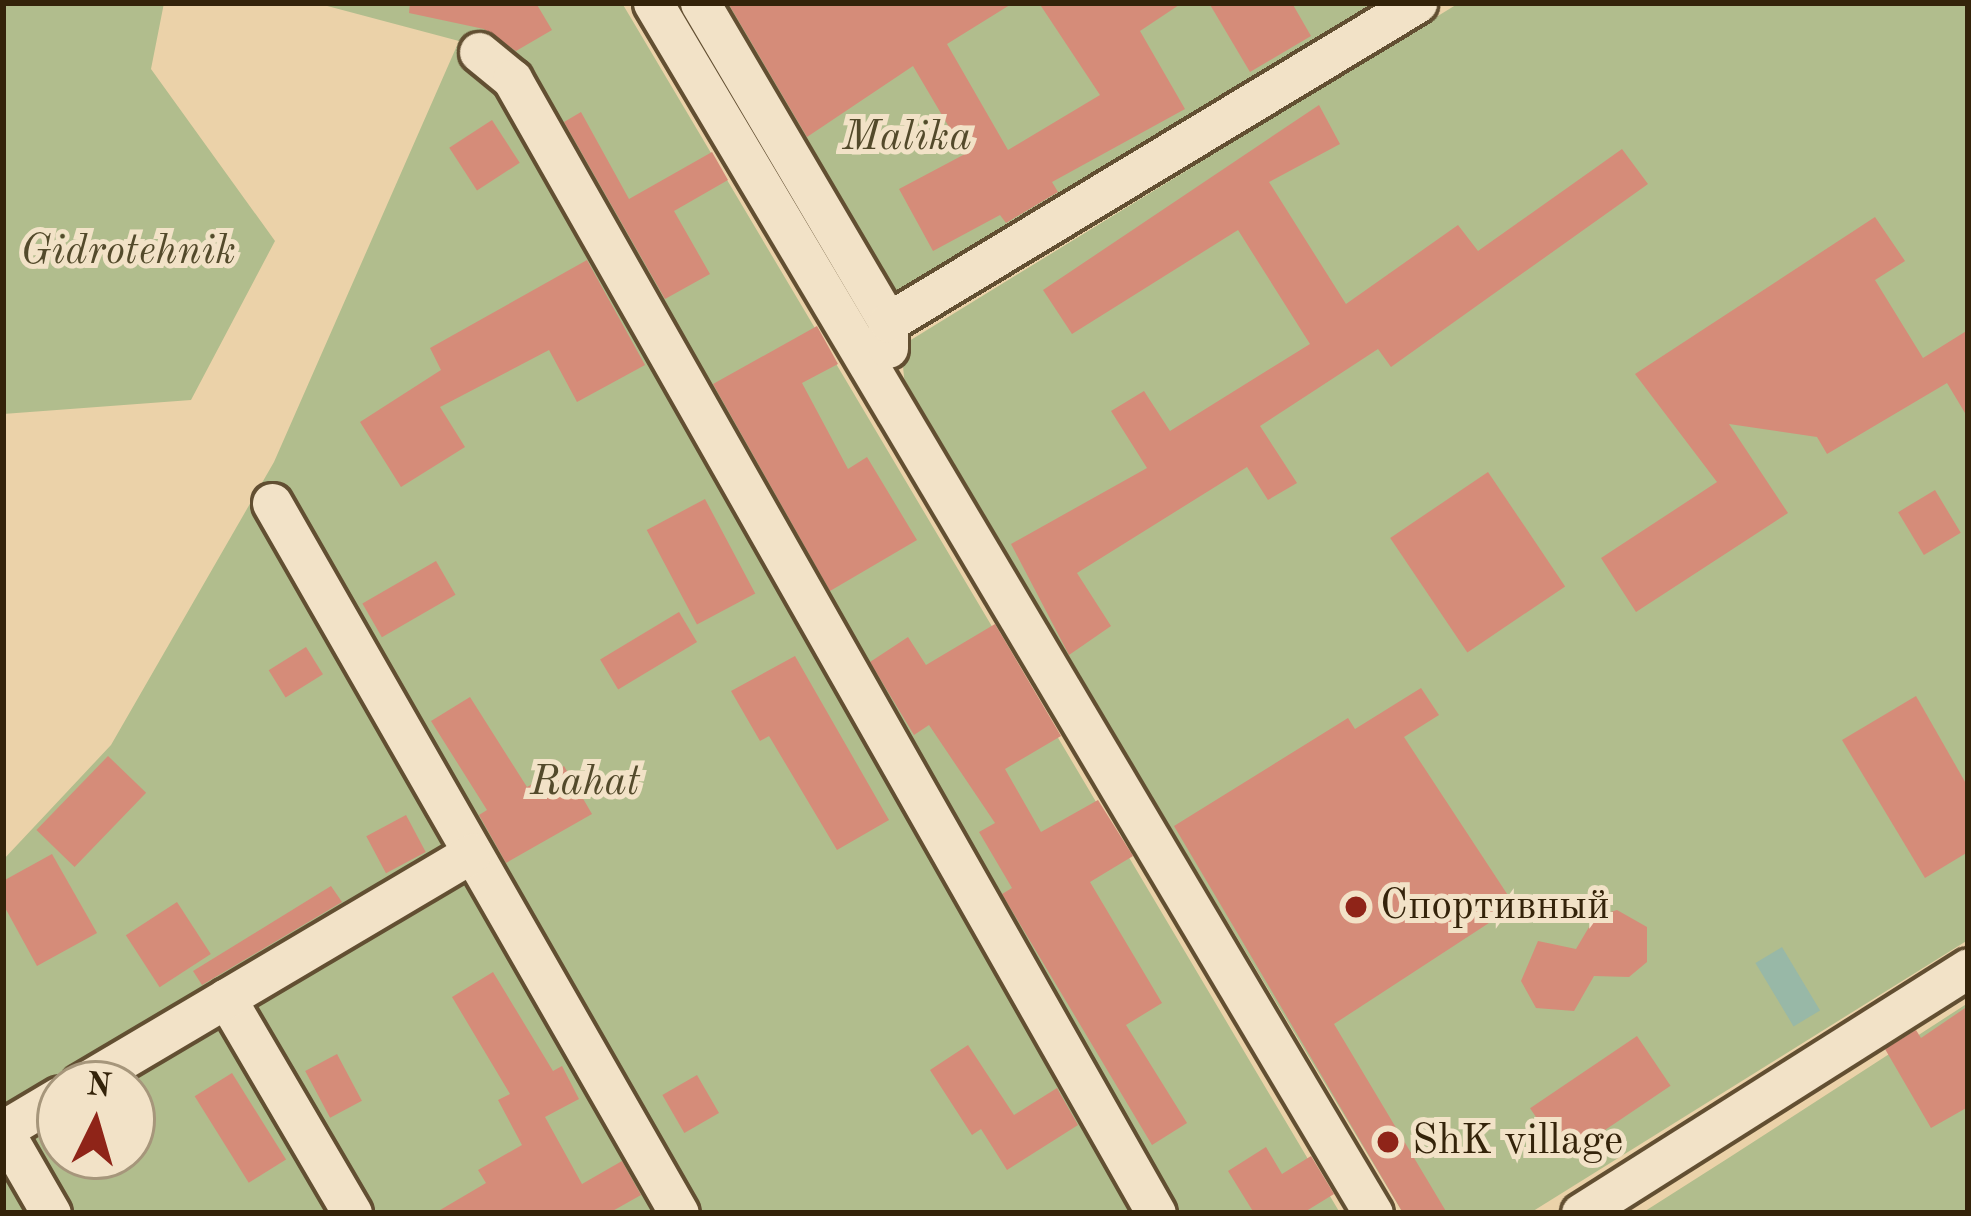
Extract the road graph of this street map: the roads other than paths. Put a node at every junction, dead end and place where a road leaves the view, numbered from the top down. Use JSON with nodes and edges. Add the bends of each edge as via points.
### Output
{"nodes":[{"id":1,"x":653,"y":3,"type":"edge"},
{"id":2,"x":700,"y":3,"type":"edge"},
{"id":3,"x":1418,"y":3,"type":"edge"},
{"id":4,"x":479,"y":52,"type":"dead end"},
{"id":5,"x":889,"y":322,"type":"junction"},
{"id":6,"x":887,"y":397,"type":"junction"},
{"id":7,"x":272,"y":503,"type":"dead end"},
{"id":8,"x":472,"y":853,"type":"junction"},
{"id":9,"x":1968,"y":968,"type":"edge"},
{"id":10,"x":226,"y":998,"type":"junction"},
{"id":11,"x":121,"y":1060,"type":"edge"},
{"id":12,"x":36,"y":1110,"type":"edge"},
{"id":13,"x":3,"y":1130,"type":"edge"},
{"id":14,"x":51,"y":1213,"type":"edge"},
{"id":15,"x":352,"y":1213,"type":"edge"},
{"id":16,"x":680,"y":1213,"type":"edge"},
{"id":17,"x":1156,"y":1213,"type":"edge"},
{"id":18,"x":1373,"y":1213,"type":"edge"},
{"id":19,"x":1581,"y":1213,"type":"edge"}],
"edges":[{"from":1,"to":6,"type":"street"},
{"from":2,"to":5,"type":"street"},
{"from":3,"to":5,"type":"street"},
{"from":4,"to":17,"type":"street","via":[[512,79]]},
{"from":5,"to":6,"type":"street"},
{"from":6,"to":18,"type":"street"},
{"from":7,"to":8,"type":"street"},
{"from":8,"to":10,"type":"street"},
{"from":8,"to":16,"type":"street"},
{"from":9,"to":19,"type":"street"},
{"from":10,"to":11,"type":"street"},
{"from":10,"to":15,"type":"street"},
{"from":12,"to":13,"type":"street"},
{"from":13,"to":14,"type":"street"}]}
